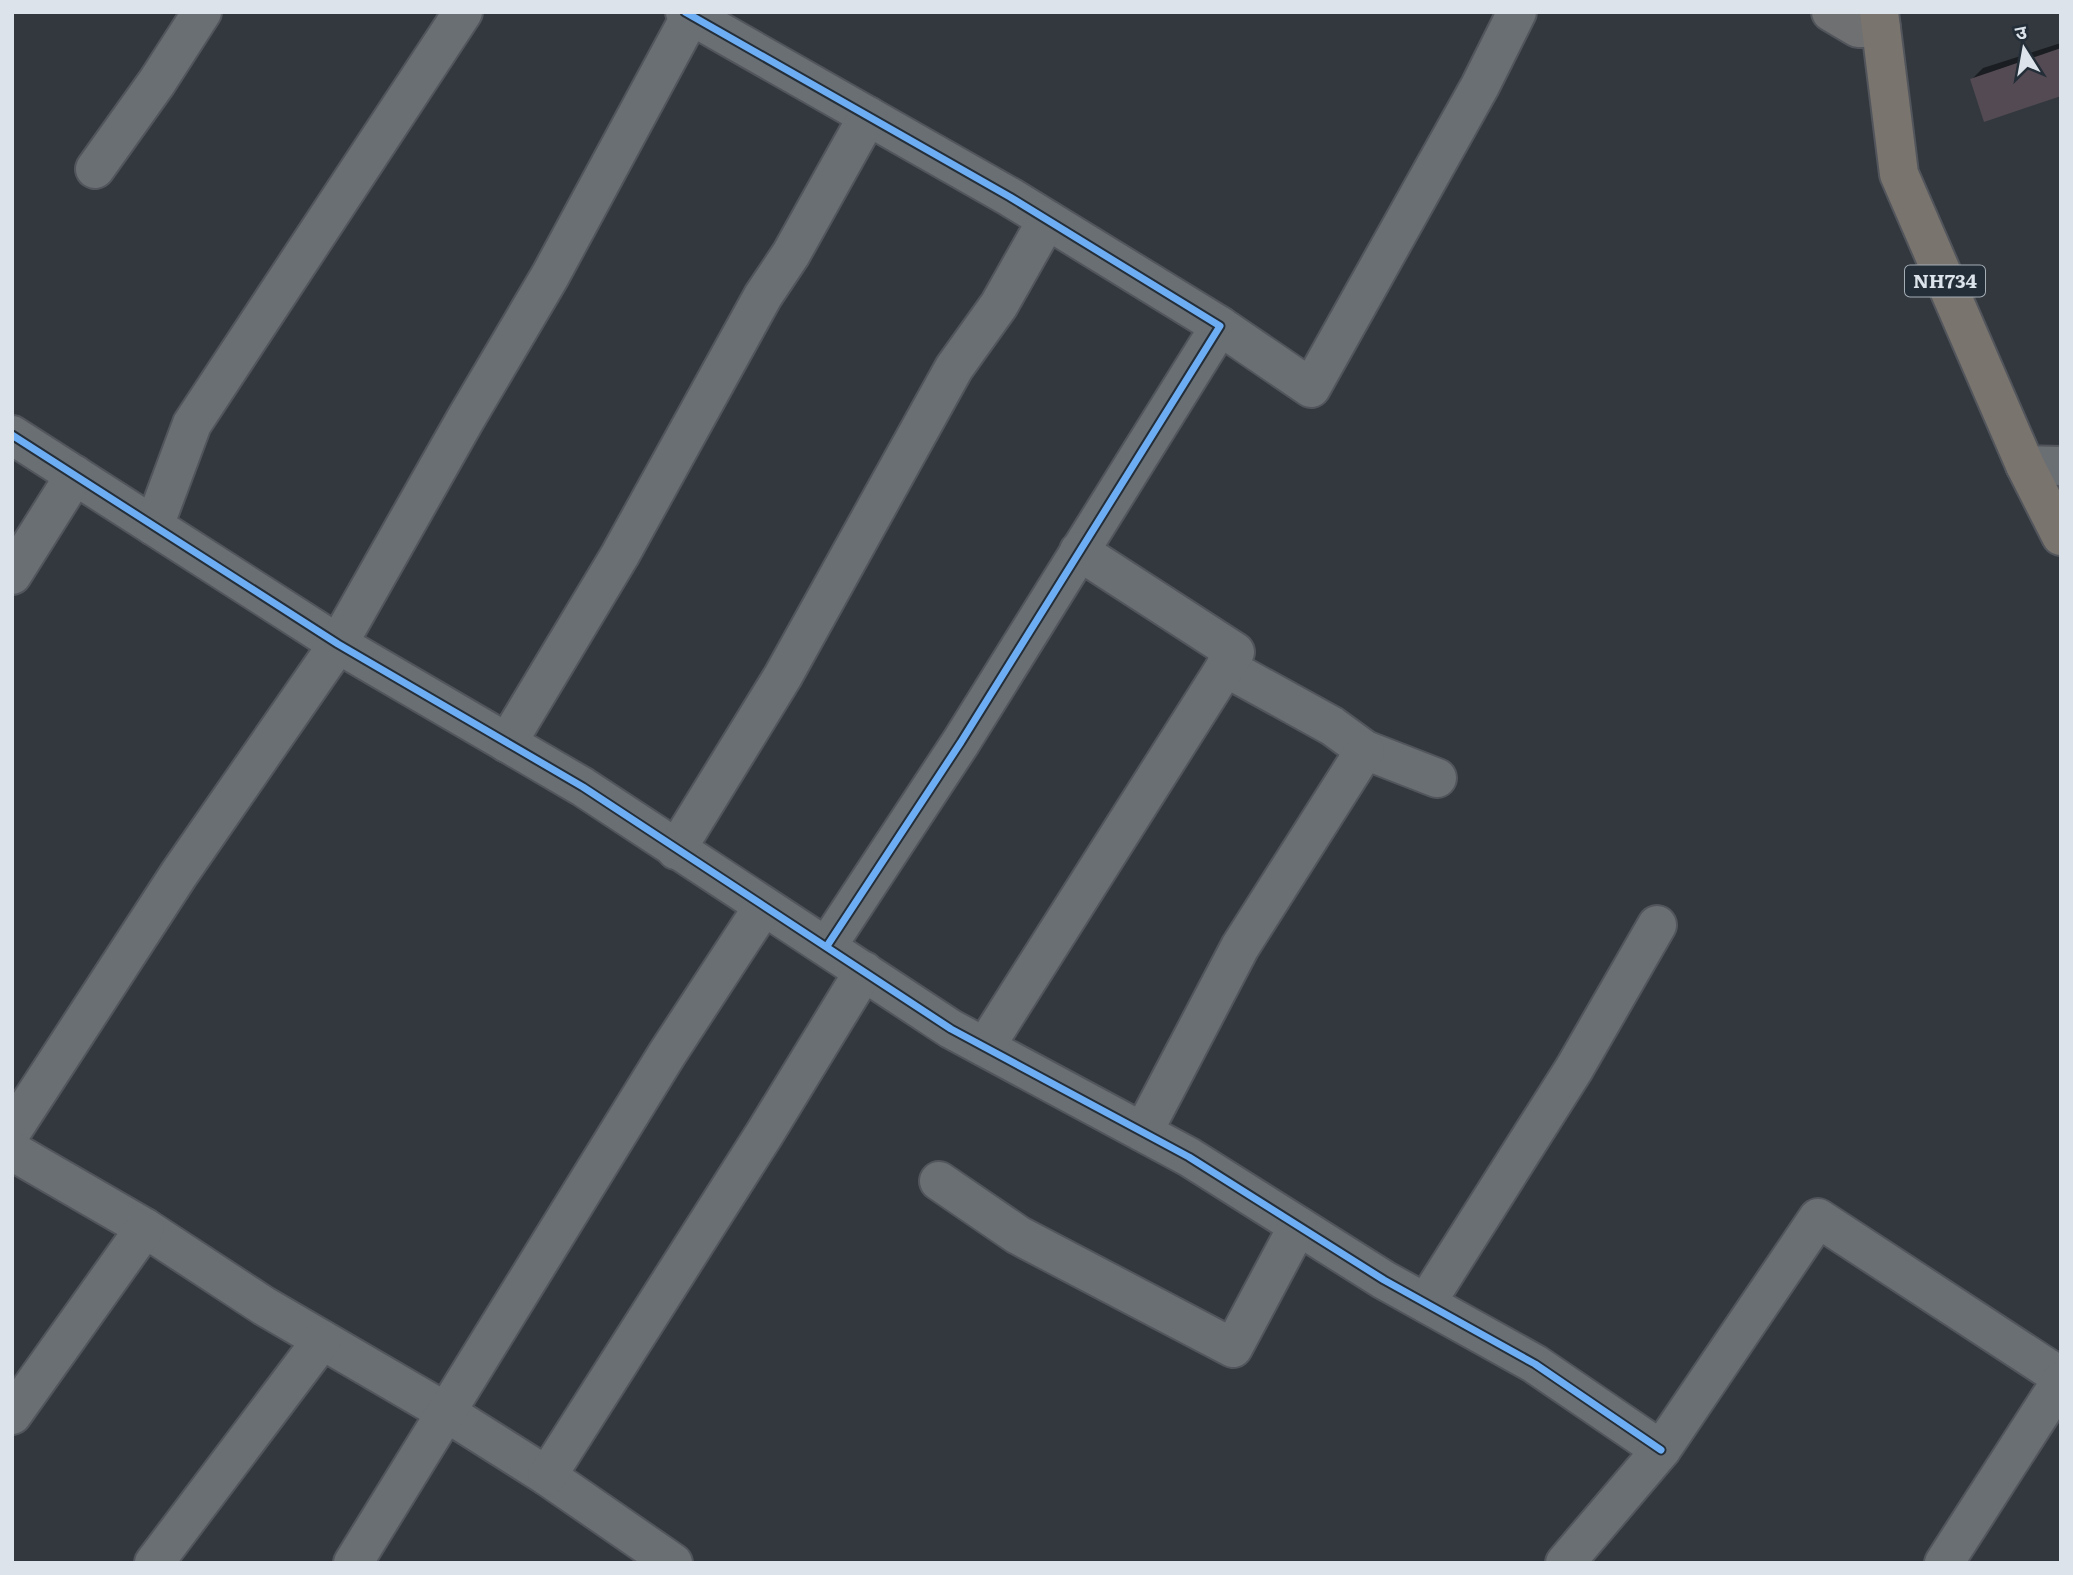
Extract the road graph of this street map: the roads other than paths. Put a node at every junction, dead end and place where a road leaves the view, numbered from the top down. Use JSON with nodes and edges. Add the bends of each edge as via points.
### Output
{"nodes":[{"id":1,"x":202,"y":12,"type":"edge"},
{"id":2,"x":463,"y":12,"type":"edge"},
{"id":3,"x":1517,"y":12,"type":"edge"},
{"id":4,"x":1831,"y":12,"type":"edge"},
{"id":5,"x":688,"y":14,"type":"edge"},
{"id":6,"x":1880,"y":20,"type":"edge"},
{"id":7,"x":868,"y":116,"type":"junction"},
{"id":8,"x":95,"y":170,"type":"dead end"},
{"id":9,"x":1047,"y":220,"type":"junction"},
{"id":10,"x":1220,"y":326,"type":"junction"},
{"id":11,"x":12,"y":435,"type":"edge"},
{"id":12,"x":2043,"y":465,"type":"edge"},
{"id":13,"x":75,"y":475,"type":"junction"},
{"id":14,"x":154,"y":526,"type":"junction"},
{"id":15,"x":2061,"y":536,"type":"edge"},
{"id":16,"x":1079,"y":551,"type":"junction"},
{"id":17,"x":12,"y":575,"type":"edge"},
{"id":18,"x":338,"y":644,"type":"junction"},
{"id":19,"x":1225,"y":667,"type":"junction"},
{"id":20,"x":507,"y":743,"type":"junction"},
{"id":21,"x":1365,"y":750,"type":"junction"},
{"id":22,"x":1437,"y":778,"type":"dead end"},
{"id":23,"x":676,"y":850,"type":"junction"},
{"id":24,"x":763,"y":907,"type":"junction"},
{"id":25,"x":1657,"y":925,"type":"dead end"},
{"id":26,"x":827,"y":946,"type":"junction"},
{"id":27,"x":864,"y":971,"type":"junction"},
{"id":28,"x":985,"y":1047,"type":"junction"},
{"id":29,"x":12,"y":1131,"type":"edge"},
{"id":30,"x":1143,"y":1132,"type":"junction"},
{"id":31,"x":12,"y":1151,"type":"edge"},
{"id":32,"x":939,"y":1181,"type":"dead end"},
{"id":33,"x":1297,"y":1226,"type":"junction"},
{"id":34,"x":145,"y":1228,"type":"junction"},
{"id":35,"x":1426,"y":1303,"type":"junction"},
{"id":36,"x":322,"y":1340,"type":"junction"},
{"id":37,"x":2061,"y":1379,"type":"edge"},
{"id":38,"x":19,"y":1392,"type":"edge"},
{"id":39,"x":444,"y":1411,"type":"junction"},
{"id":40,"x":1661,"y":1450,"type":"junction"},
{"id":41,"x":547,"y":1476,"type":"junction"},
{"id":42,"x":155,"y":1563,"type":"edge"},
{"id":43,"x":353,"y":1563,"type":"edge"},
{"id":44,"x":673,"y":1563,"type":"edge"},
{"id":45,"x":1565,"y":1563,"type":"edge"},
{"id":46,"x":1944,"y":1563,"type":"edge"}],
"edges":[{"from":1,"to":8,"type":"street"},
{"from":2,"to":14,"type":"street","via":[[192,424]]},
{"from":3,"to":10,"type":"street","via":[[1311,388]]},
{"from":4,"to":6,"type":"main road","via":[[1858,28]]},
{"from":5,"to":7,"type":"street"},
{"from":5,"to":18,"type":"street","via":[[550,276]]},
{"from":6,"to":12,"type":"highway","number":"NH734","via":[[1899,174]]},
{"from":7,"to":9,"type":"street"},
{"from":7,"to":20,"type":"street","via":[[620,555]]},
{"from":9,"to":10,"type":"street"},
{"from":9,"to":23,"type":"street","via":[[999,305],[954,368],[783,676]]},
{"from":10,"to":16,"type":"street"},
{"from":11,"to":13,"type":"street"},
{"from":12,"to":15,"type":"highway","number":"NH734"},
{"from":13,"to":14,"type":"street"},
{"from":13,"to":17,"type":"street"},
{"from":14,"to":18,"type":"street"},
{"from":16,"to":19,"type":"street","via":[[1235,652]]},
{"from":16,"to":26,"type":"street"},
{"from":18,"to":20,"type":"street"},
{"from":18,"to":29,"type":"street","via":[[179,874]]},
{"from":19,"to":21,"type":"street","via":[[1332,726]]},
{"from":19,"to":28,"type":"street"},
{"from":20,"to":23,"type":"street"},
{"from":21,"to":22,"type":"street"},
{"from":21,"to":30,"type":"street","via":[[1240,947]]},
{"from":23,"to":24,"type":"street"},
{"from":24,"to":26,"type":"street"},
{"from":24,"to":39,"type":"street"},
{"from":25,"to":35,"type":"street","via":[[1574,1069]]},
{"from":26,"to":27,"type":"street"},
{"from":27,"to":28,"type":"street"},
{"from":27,"to":41,"type":"street"},
{"from":28,"to":30,"type":"street"},
{"from":30,"to":33,"type":"street"},
{"from":31,"to":34,"type":"street"},
{"from":32,"to":33,"type":"street","via":[[1018,1235],[1233,1348]]},
{"from":33,"to":35,"type":"street"},
{"from":34,"to":36,"type":"street"},
{"from":34,"to":38,"type":"street"},
{"from":35,"to":40,"type":"street","via":[[1535,1364]]},
{"from":36,"to":39,"type":"street"},
{"from":36,"to":42,"type":"street"},
{"from":37,"to":40,"type":"street","via":[[1818,1218]]},
{"from":37,"to":46,"type":"street"},
{"from":39,"to":41,"type":"street"},
{"from":39,"to":43,"type":"street"},
{"from":40,"to":45,"type":"street"},
{"from":41,"to":44,"type":"street"}]}
